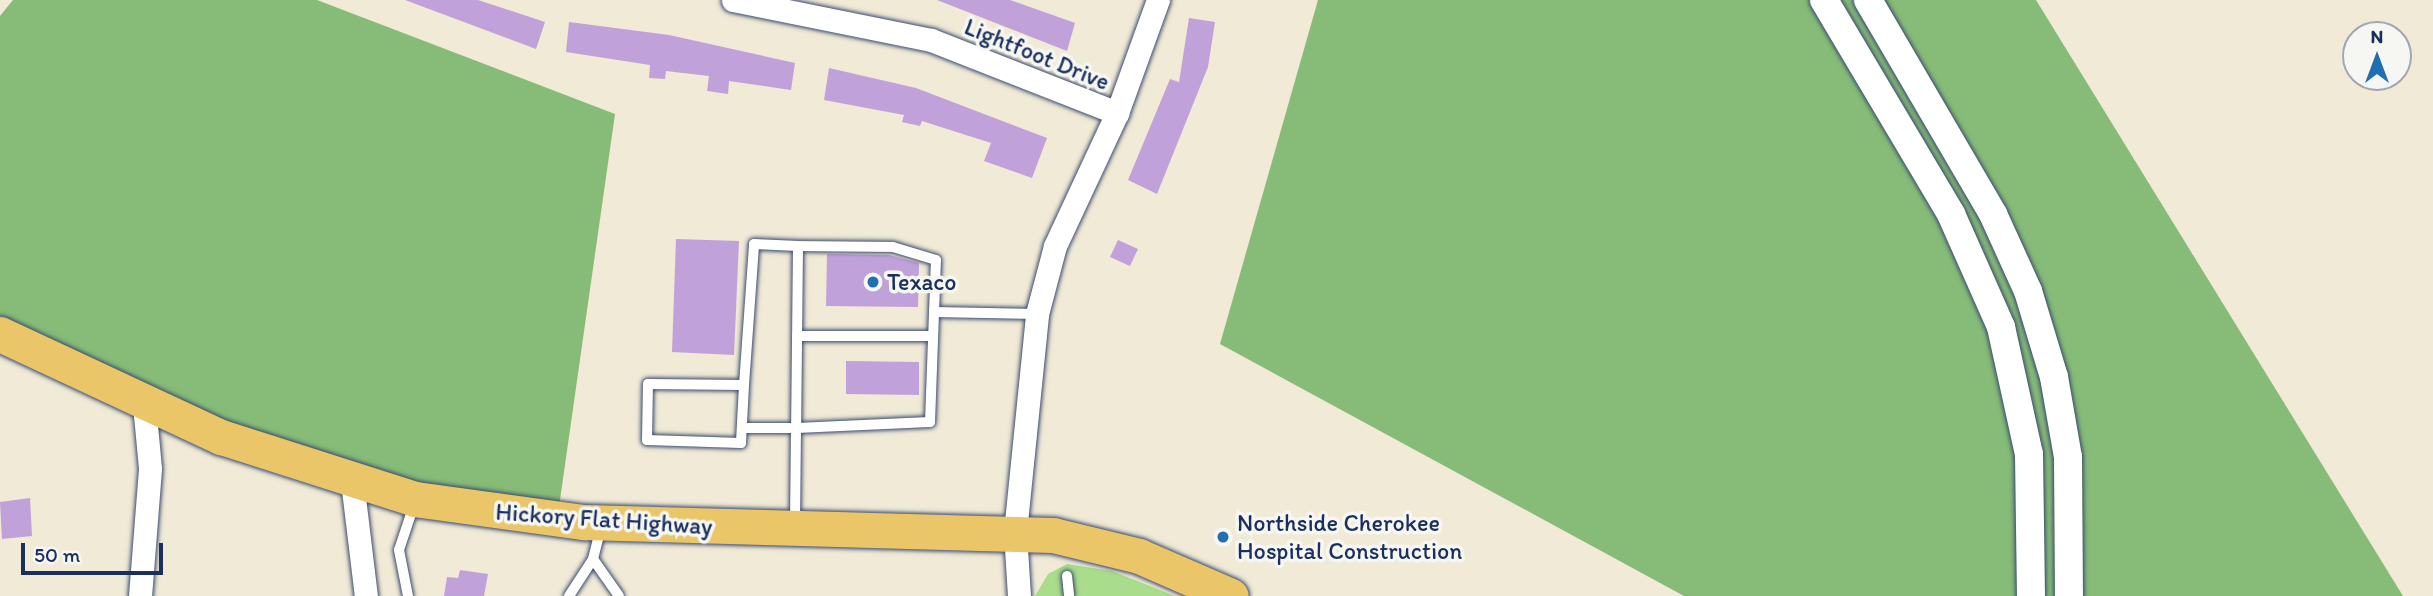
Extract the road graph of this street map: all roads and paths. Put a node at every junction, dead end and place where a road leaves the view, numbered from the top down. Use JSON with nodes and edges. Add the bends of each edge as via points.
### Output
{"nodes":[{"id":1,"x":735,"y":0,"type":"edge"},
{"id":2,"x":1158,"y":0,"type":"edge"},
{"id":3,"x":1824,"y":0,"type":"edge"},
{"id":4,"x":1868,"y":0,"type":"edge"},
{"id":5,"x":1117,"y":113,"type":"junction"},
{"id":6,"x":798,"y":246,"type":"junction"},
{"id":7,"x":934,"y":312,"type":"junction"},
{"id":8,"x":1038,"y":314,"type":"junction"},
{"id":9,"x":0,"y":334,"type":"edge"},
{"id":10,"x":933,"y":335,"type":"junction"},
{"id":11,"x":797,"y":337,"type":"junction"},
{"id":12,"x":744,"y":385,"type":"junction"},
{"id":13,"x":144,"y":405,"type":"junction"},
{"id":14,"x":742,"y":428,"type":"junction"},
{"id":15,"x":796,"y":428,"type":"junction"},
{"id":16,"x":352,"y":481,"type":"junction"},
{"id":17,"x":415,"y":499,"type":"junction"},
{"id":18,"x":601,"y":523,"type":"junction"},
{"id":19,"x":794,"y":529,"type":"junction"},
{"id":20,"x":1015,"y":532,"type":"junction"},
{"id":21,"x":593,"y":559,"type":"junction"},
{"id":22,"x":1068,"y":576,"type":"dead end"},
{"id":23,"x":140,"y":596,"type":"edge"},
{"id":24,"x":366,"y":596,"type":"edge"},
{"id":25,"x":408,"y":596,"type":"edge"},
{"id":26,"x":569,"y":596,"type":"edge"},
{"id":27,"x":619,"y":596,"type":"edge"},
{"id":28,"x":1019,"y":596,"type":"edge"},
{"id":29,"x":1069,"y":596,"type":"edge"},
{"id":30,"x":1231,"y":596,"type":"edge"},
{"id":31,"x":2031,"y":596,"type":"edge"},
{"id":32,"x":2069,"y":596,"type":"edge"}],
"edges":[{"from":1,"to":5,"type":"street","name":"Lightfoot Drive","via":[[931,40]]},
{"from":2,"to":5,"type":"street"},
{"from":3,"to":31,"type":"street","via":[[1951,214],[2001,327],[2029,454]]},
{"from":4,"to":32,"type":"street","via":[[1993,214],[2028,291],[2054,377],[2068,457]]},
{"from":5,"to":8,"type":"street","via":[[1055,246]]},
{"from":6,"to":7,"type":"lane","via":[[893,247],[936,260]]},
{"from":6,"to":11,"type":"lane"},
{"from":6,"to":12,"type":"lane","via":[[754,244]]},
{"from":7,"to":8,"type":"lane"},
{"from":7,"to":10,"type":"lane"},
{"from":8,"to":20,"type":"street"},
{"from":9,"to":13,"type":"main road","name":"Hickory Flat Highway"},
{"from":10,"to":11,"type":"lane"},
{"from":10,"to":15,"type":"lane","via":[[930,422]]},
{"from":11,"to":15,"type":"lane"},
{"from":12,"to":14,"type":"lane"},
{"from":12,"to":14,"type":"lane","via":[[648,384],[648,440],[741,443]]},
{"from":13,"to":16,"type":"main road","name":"Hickory Flat Highway"},
{"from":13,"to":23,"type":"street","via":[[150,468]]},
{"from":14,"to":15,"type":"lane"},
{"from":15,"to":19,"type":"lane"},
{"from":16,"to":17,"type":"main road","name":"Hickory Flat Highway"},
{"from":16,"to":24,"type":"street"},
{"from":17,"to":18,"type":"main road","name":"Hickory Flat Highway","via":[[515,517]]},
{"from":17,"to":25,"type":"lane","via":[[399,550]]},
{"from":18,"to":19,"type":"main road","name":"Hickory Flat Highway"},
{"from":18,"to":21,"type":"lane"},
{"from":19,"to":20,"type":"main road","name":"Hickory Flat Highway"},
{"from":20,"to":28,"type":"street"},
{"from":20,"to":30,"type":"main road","name":"Hickory Flat Highway","via":[[1094,541]]},
{"from":21,"to":26,"type":"lane"},
{"from":21,"to":27,"type":"lane"},
{"from":22,"to":29,"type":"lane"}]}
